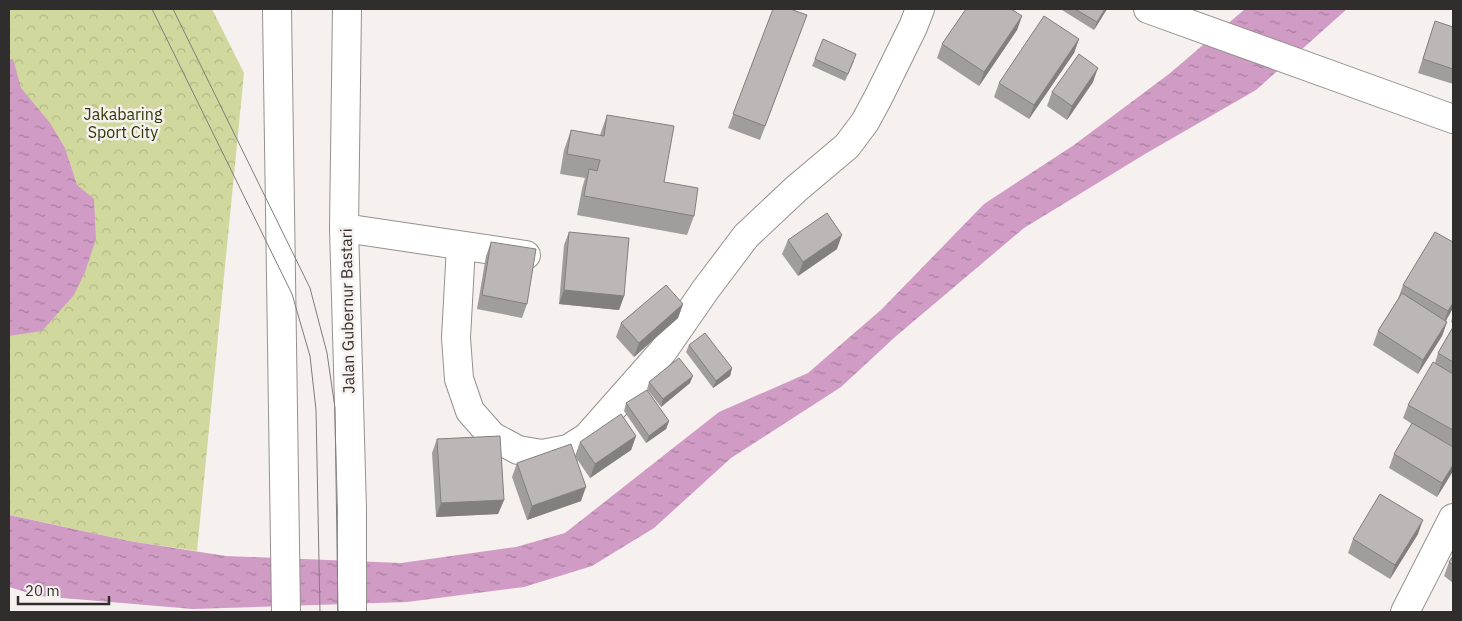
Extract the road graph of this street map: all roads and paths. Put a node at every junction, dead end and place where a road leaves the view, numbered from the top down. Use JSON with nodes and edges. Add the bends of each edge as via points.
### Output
{"nodes":[{"id":1,"x":277,"y":9,"type":"edge"},
{"id":2,"x":347,"y":9,"type":"edge"},
{"id":3,"x":920,"y":9,"type":"edge"},
{"id":4,"x":1148,"y":9,"type":"edge"},
{"id":5,"x":1453,"y":119,"type":"edge"},
{"id":6,"x":344,"y":228,"type":"junction"},
{"id":7,"x":461,"y":246,"type":"junction"},
{"id":8,"x":529,"y":255,"type":"edge"},
{"id":9,"x":1453,"y":518,"type":"edge"},
{"id":10,"x":286,"y":612,"type":"edge"},
{"id":11,"x":352,"y":612,"type":"edge"},
{"id":12,"x":1405,"y":612,"type":"edge"}],
"edges":[{"from":1,"to":10,"type":"main road"},
{"from":2,"to":6,"type":"main road","name":"Jalan Gubernur Bastari"},
{"from":3,"to":7,"type":"main road","via":[[878,98],[847,146],[746,236],[664,351],[587,437],[568,449],[542,454],[518,450],[492,436],[470,410],[459,379],[456,338]]},
{"from":4,"to":5,"type":"main road"},
{"from":6,"to":7,"type":"main road"},
{"from":6,"to":11,"type":"main road","name":"Jalan Gubernur Bastari"},
{"from":7,"to":8,"type":"main road"},
{"from":9,"to":12,"type":"main road"}]}
